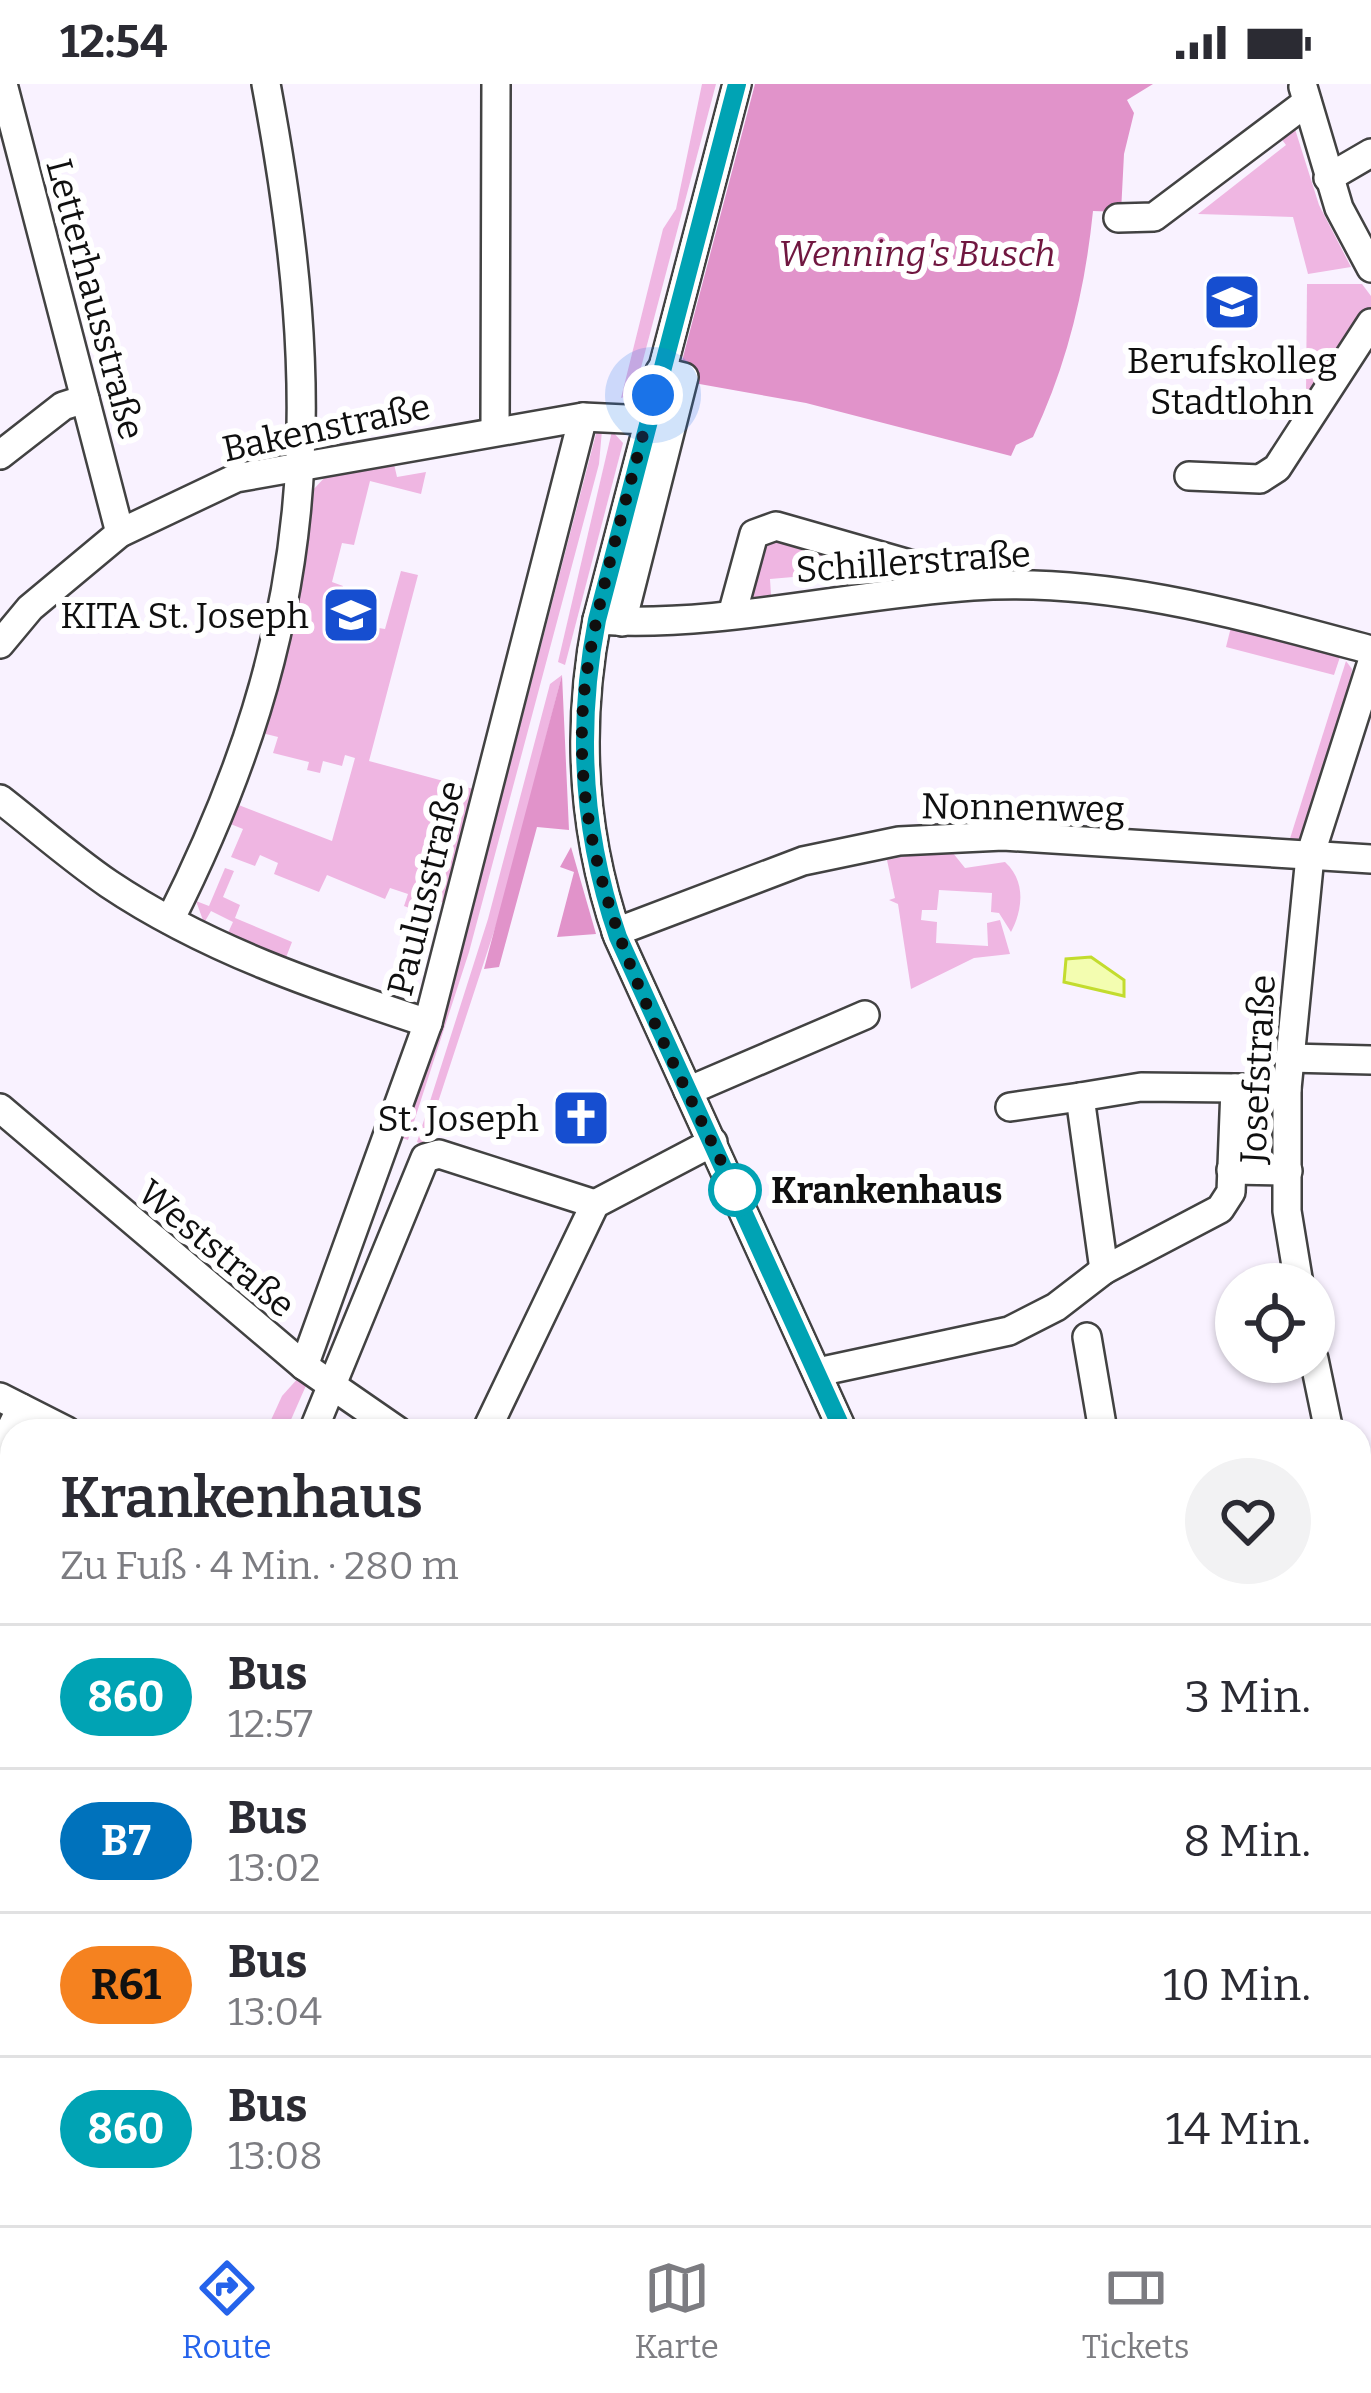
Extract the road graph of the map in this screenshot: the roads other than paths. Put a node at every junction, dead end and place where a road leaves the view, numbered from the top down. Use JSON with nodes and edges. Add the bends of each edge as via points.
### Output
{"nodes":[{"id":1,"x":3,"y":84,"type":"edge"},
{"id":2,"x":266,"y":84,"type":"edge"},
{"id":3,"x":496,"y":84,"type":"edge"},
{"id":4,"x":737,"y":84,"type":"edge"},
{"id":5,"x":1304,"y":93,"type":"edge"},
{"id":6,"x":1371,"y":153,"type":"edge"},
{"id":7,"x":1328,"y":178,"type":"junction"},
{"id":8,"x":1118,"y":218,"type":"dead end"},
{"id":9,"x":1371,"y":268,"type":"edge"},
{"id":10,"x":1371,"y":323,"type":"edge"},
{"id":11,"x":660,"y":370,"type":"junction"},
{"id":12,"x":85,"y":399,"type":"junction"},
{"id":13,"x":583,"y":417,"type":"junction"},
{"id":14,"x":647,"y":421,"type":"junction"},
{"id":15,"x":495,"y":430,"type":"junction"},
{"id":16,"x":0,"y":455,"type":"edge"},
{"id":17,"x":302,"y":464,"type":"junction"},
{"id":18,"x":1189,"y":476,"type":"dead end"},
{"id":19,"x":120,"y":533,"type":"junction"},
{"id":20,"x":943,"y":589,"type":"junction"},
{"id":21,"x":734,"y":611,"type":"junction"},
{"id":22,"x":609,"y":621,"type":"junction"},
{"id":23,"x":0,"y":644,"type":"edge"},
{"id":24,"x":1371,"y":650,"type":"edge"},
{"id":25,"x":1371,"y":665,"type":"edge"},
{"id":26,"x":0,"y":799,"type":"edge"},
{"id":27,"x":1310,"y":856,"type":"junction"},
{"id":28,"x":1371,"y":859,"type":"edge"},
{"id":29,"x":170,"y":920,"type":"junction"},
{"id":30,"x":616,"y":932,"type":"junction"},
{"id":31,"x":865,"y":1015,"type":"dead end"},
{"id":32,"x":428,"y":1023,"type":"junction"},
{"id":33,"x":1289,"y":1058,"type":"junction"},
{"id":34,"x":1371,"y":1060,"type":"edge"},
{"id":35,"x":1234,"y":1088,"type":"junction"},
{"id":36,"x":1288,"y":1089,"type":"junction"},
{"id":37,"x":688,"y":1090,"type":"junction"},
{"id":38,"x":1080,"y":1097,"type":"junction"},
{"id":39,"x":1010,"y":1107,"type":"dead end"},
{"id":40,"x":0,"y":1108,"type":"edge"},
{"id":41,"x":712,"y":1142,"type":"junction"},
{"id":42,"x":1232,"y":1170,"type":"junction"},
{"id":43,"x":1288,"y":1171,"type":"junction"},
{"id":44,"x":595,"y":1204,"type":"junction"},
{"id":45,"x":1296,"y":1263,"type":"edge"},
{"id":46,"x":1104,"y":1270,"type":"junction"},
{"id":47,"x":1087,"y":1337,"type":"dead end"},
{"id":48,"x":304,"y":1366,"type":"junction"},
{"id":49,"x":818,"y":1372,"type":"junction"},
{"id":50,"x":1319,"y":1383,"type":"edge"},
{"id":51,"x":332,"y":1385,"type":"junction"},
{"id":52,"x":11,"y":1402,"type":"edge"},
{"id":53,"x":44,"y":1419,"type":"edge"},
{"id":54,"x":318,"y":1419,"type":"edge"},
{"id":55,"x":381,"y":1419,"type":"edge"},
{"id":56,"x":492,"y":1419,"type":"edge"},
{"id":57,"x":838,"y":1419,"type":"edge"},
{"id":58,"x":1101,"y":1419,"type":"edge"},
{"id":59,"x":1326,"y":1419,"type":"edge"}],
"edges":[{"from":1,"to":12,"type":"street","name":"Letterhausstraße"},
{"from":2,"to":17,"type":"street","via":[[301,327]]},
{"from":3,"to":15,"type":"street"},
{"from":4,"to":11,"type":"street"},
{"from":5,"to":7,"type":"street"},
{"from":5,"to":8,"type":"street","via":[[1154,217]]},
{"from":6,"to":7,"type":"street"},
{"from":7,"to":9,"type":"street"},
{"from":10,"to":18,"type":"street","via":[[1277,468],[1260,479]]},
{"from":11,"to":14,"type":"street"},
{"from":11,"to":22,"type":"street","via":[[684,377]]},
{"from":12,"to":16,"type":"street","via":[[63,406]]},
{"from":12,"to":19,"type":"street","name":"Letterhausstraße"},
{"from":13,"to":14,"type":"street","name":"Bakenstraße"},
{"from":13,"to":15,"type":"street","name":"Bakenstraße"},
{"from":13,"to":32,"type":"street","name":"Paulusstraße"},
{"from":14,"to":22,"type":"street"},
{"from":15,"to":17,"type":"street","name":"Bakenstraße"},
{"from":17,"to":19,"type":"street","name":"Bakenstraße","via":[[236,478]]},
{"from":17,"to":29,"type":"street","via":[[292,578],[261,703],[208,845]]},
{"from":19,"to":23,"type":"street","name":"Bakenstraße","via":[[30,608]]},
{"from":20,"to":21,"type":"street","name":"Schillerstraße"},
{"from":20,"to":21,"type":"street","via":[[938,572],[776,526],[754,534]]},
{"from":20,"to":24,"type":"street","name":"Schillerstraße","via":[[1020,585],[1142,596]]},
{"from":21,"to":22,"type":"street","name":"Schillerstraße"},
{"from":22,"to":30,"type":"street","via":[[584,708],[584,764],[596,866]]},
{"from":25,"to":27,"type":"street","name":"Josefstraße"},
{"from":26,"to":29,"type":"street","via":[[107,883]]},
{"from":27,"to":28,"type":"street","name":"Nonnenweg"},
{"from":27,"to":30,"type":"street","name":"Nonnenweg","via":[[1003,836],[899,841],[803,861]]},
{"from":27,"to":33,"type":"street","name":"Josefstraße"},
{"from":29,"to":32,"type":"street","via":[[309,982]]},
{"from":30,"to":37,"type":"street"},
{"from":31,"to":37,"type":"street"},
{"from":32,"to":48,"type":"street","name":"Paulusstraße"},
{"from":33,"to":34,"type":"street"},
{"from":33,"to":36,"type":"street","name":"Josefstraße"},
{"from":35,"to":36,"type":"street"},
{"from":35,"to":38,"type":"street","via":[[1141,1087]]},
{"from":35,"to":42,"type":"street"},
{"from":36,"to":43,"type":"street","name":"Josefstraße"},
{"from":37,"to":41,"type":"street"},
{"from":38,"to":39,"type":"street"},
{"from":38,"to":46,"type":"street"},
{"from":40,"to":48,"type":"street","name":"Weststraße"},
{"from":41,"to":44,"type":"street"},
{"from":41,"to":49,"type":"street"},
{"from":42,"to":43,"type":"street"},
{"from":42,"to":46,"type":"street","via":[[1220,1208]]},
{"from":43,"to":45,"type":"street","name":"Josefstraße"},
{"from":44,"to":51,"type":"street","via":[[440,1154],[425,1158]]},
{"from":44,"to":56,"type":"street"},
{"from":46,"to":49,"type":"street","via":[[1009,1330]]},
{"from":47,"to":58,"type":"street"},
{"from":48,"to":51,"type":"street","name":"Weststraße"},
{"from":49,"to":57,"type":"street"},
{"from":50,"to":59,"type":"street"},
{"from":51,"to":54,"type":"street"},
{"from":51,"to":55,"type":"street","name":"Weststraße"},
{"from":52,"to":53,"type":"street"}]}
